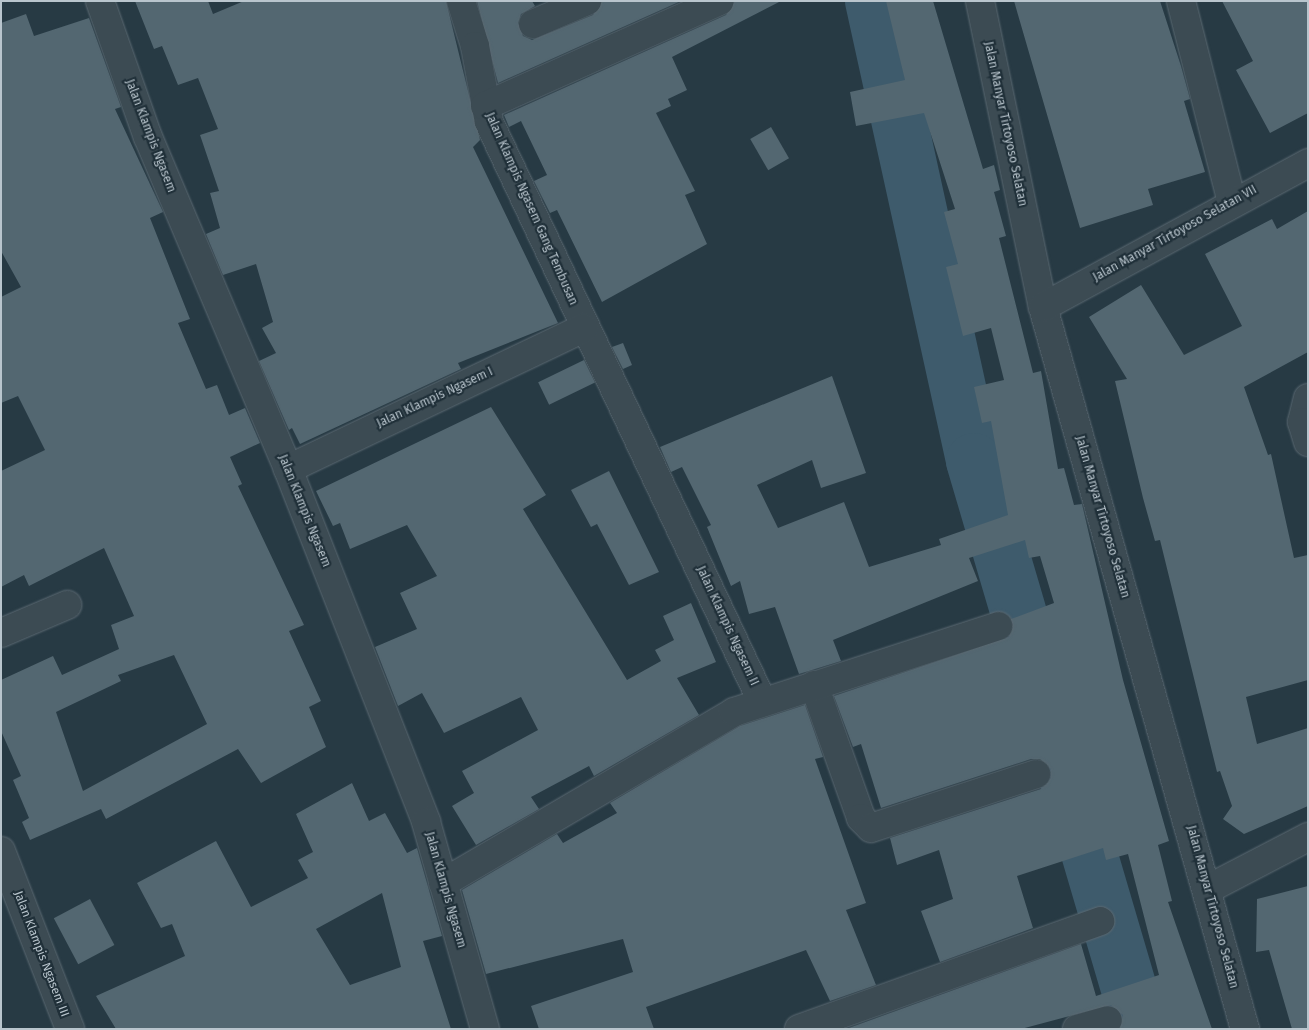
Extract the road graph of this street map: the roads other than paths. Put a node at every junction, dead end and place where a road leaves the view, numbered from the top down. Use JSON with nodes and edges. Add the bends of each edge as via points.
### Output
{"nodes":[{"id":1,"x":100,"y":1,"type":"edge"},
{"id":2,"x":462,"y":1,"type":"edge"},
{"id":3,"x":587,"y":1,"type":"edge"},
{"id":4,"x":720,"y":1,"type":"edge"},
{"id":5,"x":980,"y":1,"type":"edge"},
{"id":6,"x":1183,"y":2,"type":"edge"},
{"id":7,"x":533,"y":24,"type":"dead end"},
{"id":8,"x":485,"y":106,"type":"junction"},
{"id":9,"x":1308,"y":163,"type":"edge"},
{"id":10,"x":1232,"y":202,"type":"junction"},
{"id":11,"x":1043,"y":306,"type":"junction"},
{"id":12,"x":584,"y":328,"type":"junction"},
{"id":13,"x":1308,"y":398,"type":"edge"},
{"id":14,"x":1308,"y":442,"type":"edge"},
{"id":15,"x":288,"y":469,"type":"junction"},
{"id":16,"x":67,"y":606,"type":"dead end"},
{"id":17,"x":998,"y":626,"type":"dead end"},
{"id":18,"x":1,"y":633,"type":"edge"},
{"id":19,"x":814,"y":685,"type":"junction"},
{"id":20,"x":762,"y":701,"type":"junction"},
{"id":21,"x":1036,"y":774,"type":"dead end"},
{"id":22,"x":1308,"y":837,"type":"edge"},
{"id":23,"x":1,"y":851,"type":"edge"},
{"id":24,"x":443,"y":883,"type":"junction"},
{"id":25,"x":1208,"y":889,"type":"junction"},
{"id":26,"x":1100,"y":921,"type":"dead end"},
{"id":27,"x":1108,"y":1020,"type":"dead end"},
{"id":28,"x":70,"y":1029,"type":"edge"},
{"id":29,"x":484,"y":1029,"type":"edge"},
{"id":30,"x":799,"y":1029,"type":"edge"},
{"id":31,"x":1077,"y":1029,"type":"edge"},
{"id":32,"x":1245,"y":1029,"type":"edge"}],
"edges":[{"from":1,"to":15,"type":"street","name":"Jalan Klampis Ngasem","via":[[148,137]]},
{"from":2,"to":8,"type":"street","name":"Jalan Klampis Ngasem Gang Tembusan","via":[[475,46]]},
{"from":3,"to":7,"type":"street"},
{"from":4,"to":8,"type":"street"},
{"from":5,"to":11,"type":"street","name":"Jalan Manyar Tirtoyoso Selatan"},
{"from":6,"to":10,"type":"street"},
{"from":8,"to":12,"type":"street","name":"Jalan Klampis Ngasem Gang Tembusan"},
{"from":9,"to":10,"type":"street","name":"Jalan Manyar Tirtoyoso Selatan VII"},
{"from":10,"to":11,"type":"street","name":"Jalan Manyar Tirtoyoso Selatan VII"},
{"from":11,"to":25,"type":"street","name":"Jalan Manyar Tirtoyoso Selatan"},
{"from":12,"to":15,"type":"street","name":"Jalan Klampis Ngasem I"},
{"from":12,"to":20,"type":"street","name":"Jalan Klampis Ngasem II"},
{"from":13,"to":14,"type":"street","via":[[1303,403],[1302,422]]},
{"from":15,"to":24,"type":"street","name":"Jalan Klampis Ngasem","via":[[426,822]]},
{"from":16,"to":18,"type":"street"},
{"from":17,"to":19,"type":"street"},
{"from":19,"to":20,"type":"street"},
{"from":19,"to":21,"type":"street","via":[[861,818],[871,828]]},
{"from":20,"to":24,"type":"street","name":"Jalan Klampis Ngasem II","via":[[734,712]]},
{"from":22,"to":25,"type":"street"},
{"from":23,"to":28,"type":"street","name":"Jalan Klampis Ngasem III"},
{"from":24,"to":29,"type":"street","name":"Jalan Klampis Ngasem"},
{"from":25,"to":32,"type":"street","name":"Jalan Manyar Tirtoyoso Selatan"},
{"from":26,"to":30,"type":"street"},
{"from":27,"to":31,"type":"street"}]}
